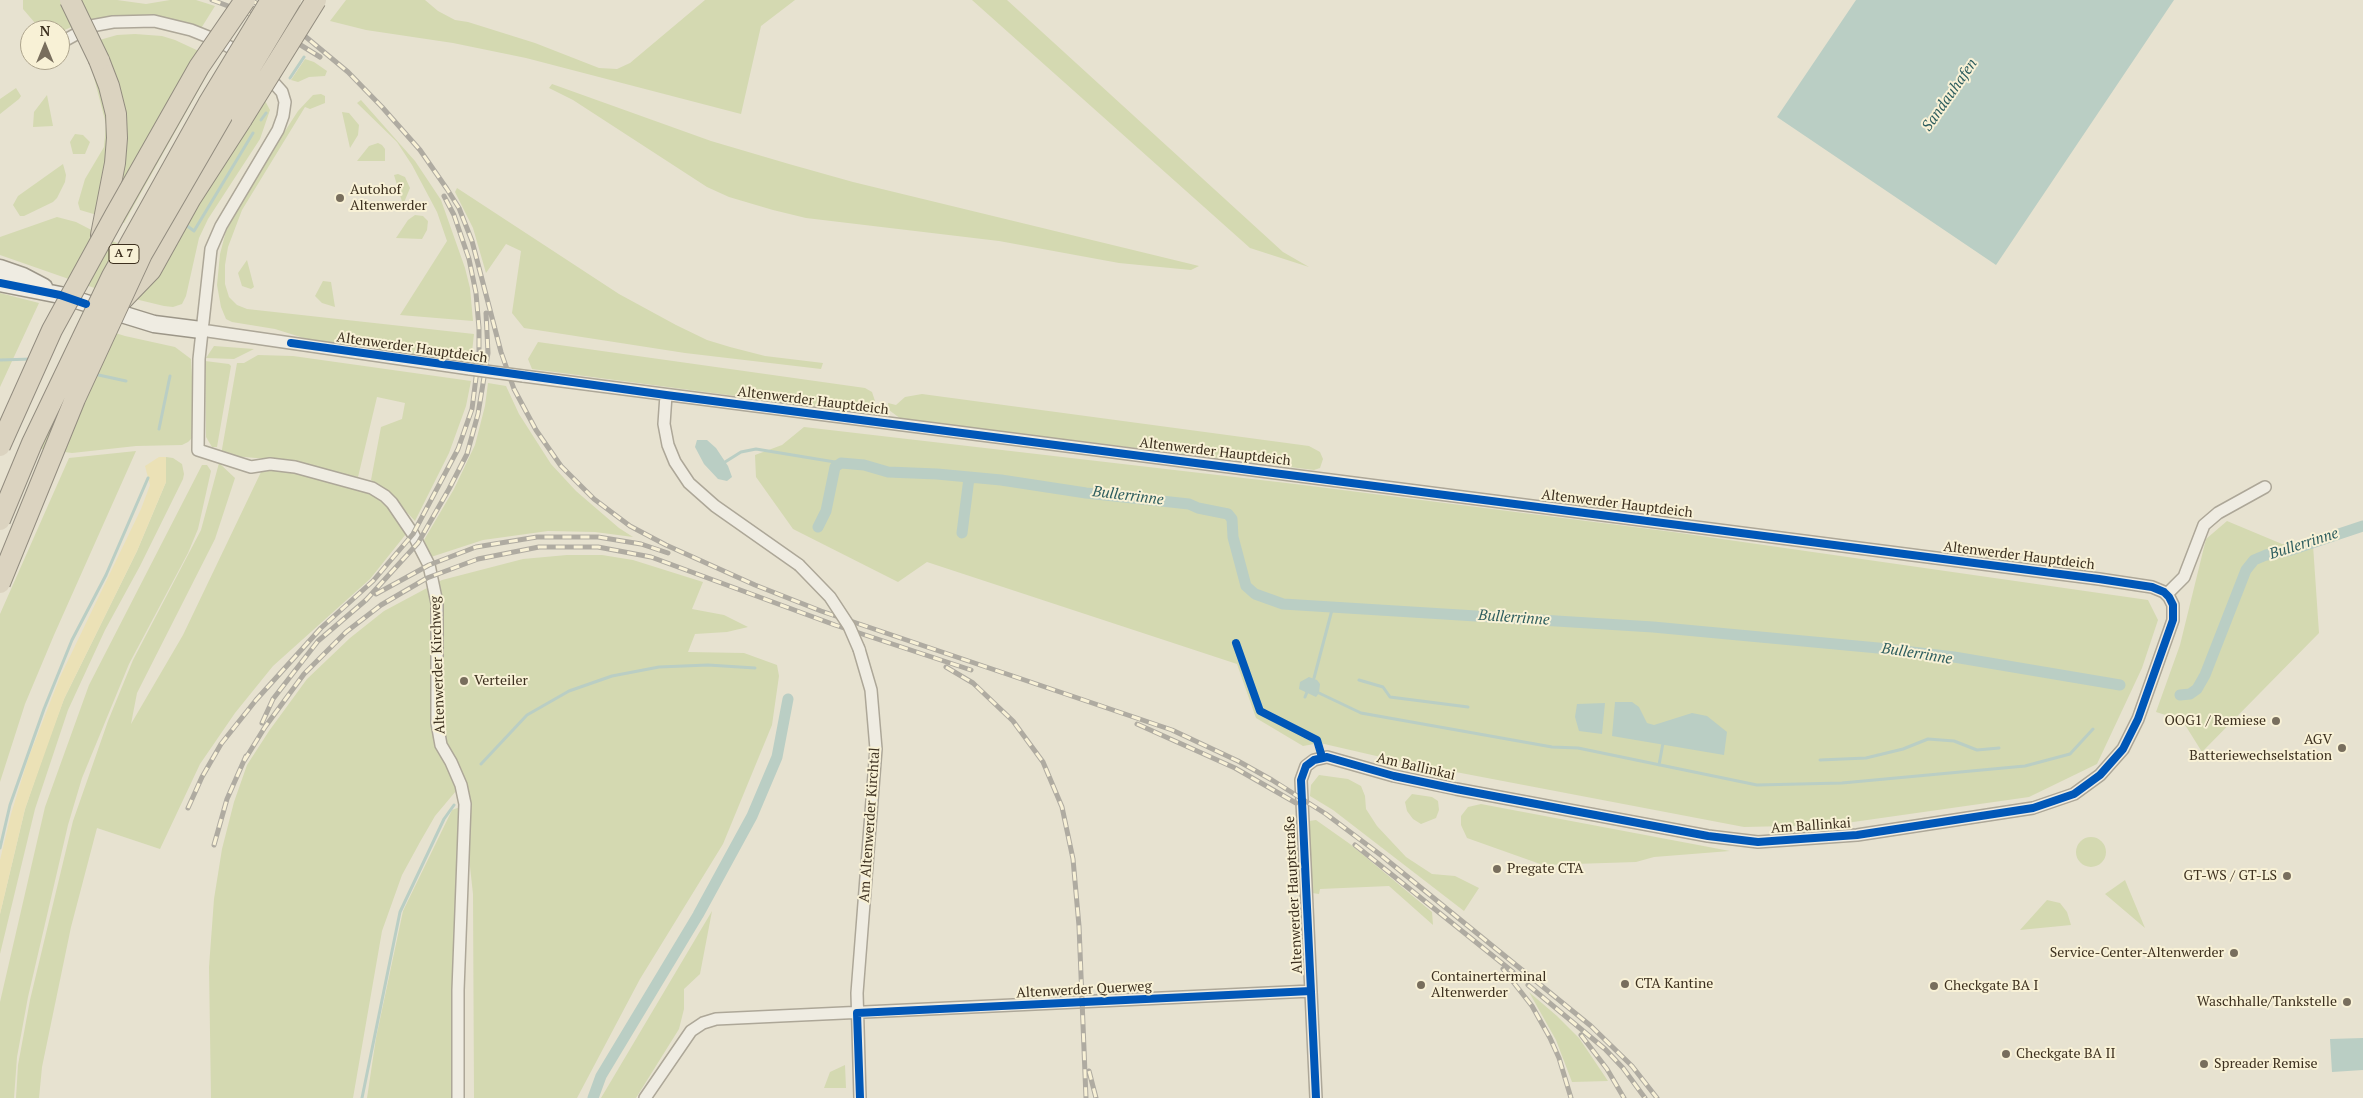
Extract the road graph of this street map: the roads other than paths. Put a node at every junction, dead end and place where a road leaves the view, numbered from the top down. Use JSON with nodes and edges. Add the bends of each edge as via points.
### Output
{"nodes":[{"id":1,"x":70,"y":0,"type":"edge"},
{"id":2,"x":245,"y":0,"type":"edge"},
{"id":3,"x":271,"y":0,"type":"edge"},
{"id":4,"x":291,"y":0,"type":"edge"},
{"id":5,"x":316,"y":0,"type":"edge"},
{"id":6,"x":330,"y":0,"type":"edge"},
{"id":7,"x":70,"y":38,"type":"edge"},
{"id":8,"x":288,"y":45,"type":"junction"},
{"id":9,"x":99,"y":244,"type":"junction"},
{"id":10,"x":0,"y":268,"type":"edge"},
{"id":11,"x":0,"y":283,"type":"edge"},
{"id":12,"x":60,"y":295,"type":"junction"},
{"id":13,"x":117,"y":306,"type":"junction"},
{"id":14,"x":201,"y":330,"type":"junction"},
{"id":15,"x":666,"y":395,"type":"junction"},
{"id":16,"x":0,"y":446,"type":"edge"},
{"id":17,"x":2265,"y":487,"type":"dead end"},
{"id":18,"x":0,"y":520,"type":"edge"},
{"id":19,"x":0,"y":583,"type":"edge"},
{"id":20,"x":2167,"y":594,"type":"junction"},
{"id":21,"x":1301,"y":780,"type":"joint"},
{"id":22,"x":1312,"y":991,"type":"junction"},
{"id":23,"x":857,"y":1012,"type":"junction"},
{"id":24,"x":458,"y":1098,"type":"edge"},
{"id":25,"x":645,"y":1098,"type":"edge"},
{"id":26,"x":860,"y":1098,"type":"edge"},
{"id":27,"x":1316,"y":1098,"type":"edge"}],
"edges":[{"from":1,"to":9,"type":"highway","bridge":true,"via":[[99,60],[116,114],[115,163]]},
{"from":2,"to":9,"type":"highway","number":"A 7","bridge":true,"via":[[194,75]]},
{"from":3,"to":18,"type":"highway","number":"A 7","bridge":true,"via":[[208,104],[112,276],[32,443]]},
{"from":4,"to":13,"type":"highway","number":"A 7","bridge":true,"via":[[142,254]]},
{"from":5,"to":8,"type":"highway","bridge":true},
{"from":6,"to":8,"type":"highway","bridge":true},
{"from":7,"to":14,"type":"street","via":[[91,26],[113,22],[135,20],[171,24],[214,39],[239,52],[282,92],[285,102],[278,130],[215,236]]},
{"from":8,"to":13,"type":"highway","bridge":true,"via":[[191,198],[151,270]]},
{"from":9,"to":16,"type":"highway","number":"A 7","bridge":true,"via":[[52,330]]},
{"from":10,"to":12,"type":"main road"},
{"from":11,"to":12,"type":"main road"},
{"from":12,"to":14,"type":"main road","via":[[138,320]]},
{"from":13,"to":19,"type":"highway","number":"A 7","bridge":true,"via":[[74,398]]},
{"from":14,"to":15,"type":"street","name":"Altenwerder Hauptdeich","bridge":true},
{"from":14,"to":24,"type":"street","name":"Altenwerder Kirchweg","via":[[198,450],[251,467],[270,464],[295,467],[372,488],[392,503],[429,566],[436,603],[437,723],[441,745],[452,762],[465,804],[458,990]]},
{"from":15,"to":20,"type":"street","name":"Altenwerder Hauptdeich","via":[[2137,584]]},
{"from":15,"to":23,"type":"street","name":"Am Altenwerder Kirchtal","bridge":true,"via":[[665,436],[686,479],[715,506],[799,565],[830,597],[859,649],[872,698],[876,749]]},
{"from":17,"to":20,"type":"street","via":[[2218,513],[2204,525],[2184,577]]},
{"from":20,"to":21,"type":"street","name":"Am Ballinkai","via":[[2173,605],[2172,620],[2141,712],[2123,749],[2100,775],[2074,794],[2033,808],[1889,831],[1758,842],[1708,836],[1456,789],[1327,757],[1310,762]]},
{"from":21,"to":22,"type":"street","name":"Altenwerder Hauptstraße"},
{"from":22,"to":23,"type":"street","name":"Altenwerder Querweg"},
{"from":22,"to":27,"type":"street","name":"Altenwerder Hauptstraße"},
{"from":23,"to":25,"type":"street","name":"Altenwerder Querweg","via":[[716,1019],[703,1023],[687,1035]]},
{"from":23,"to":26,"type":"street","name":"Am Altenwerder Kirchtal"}]}
